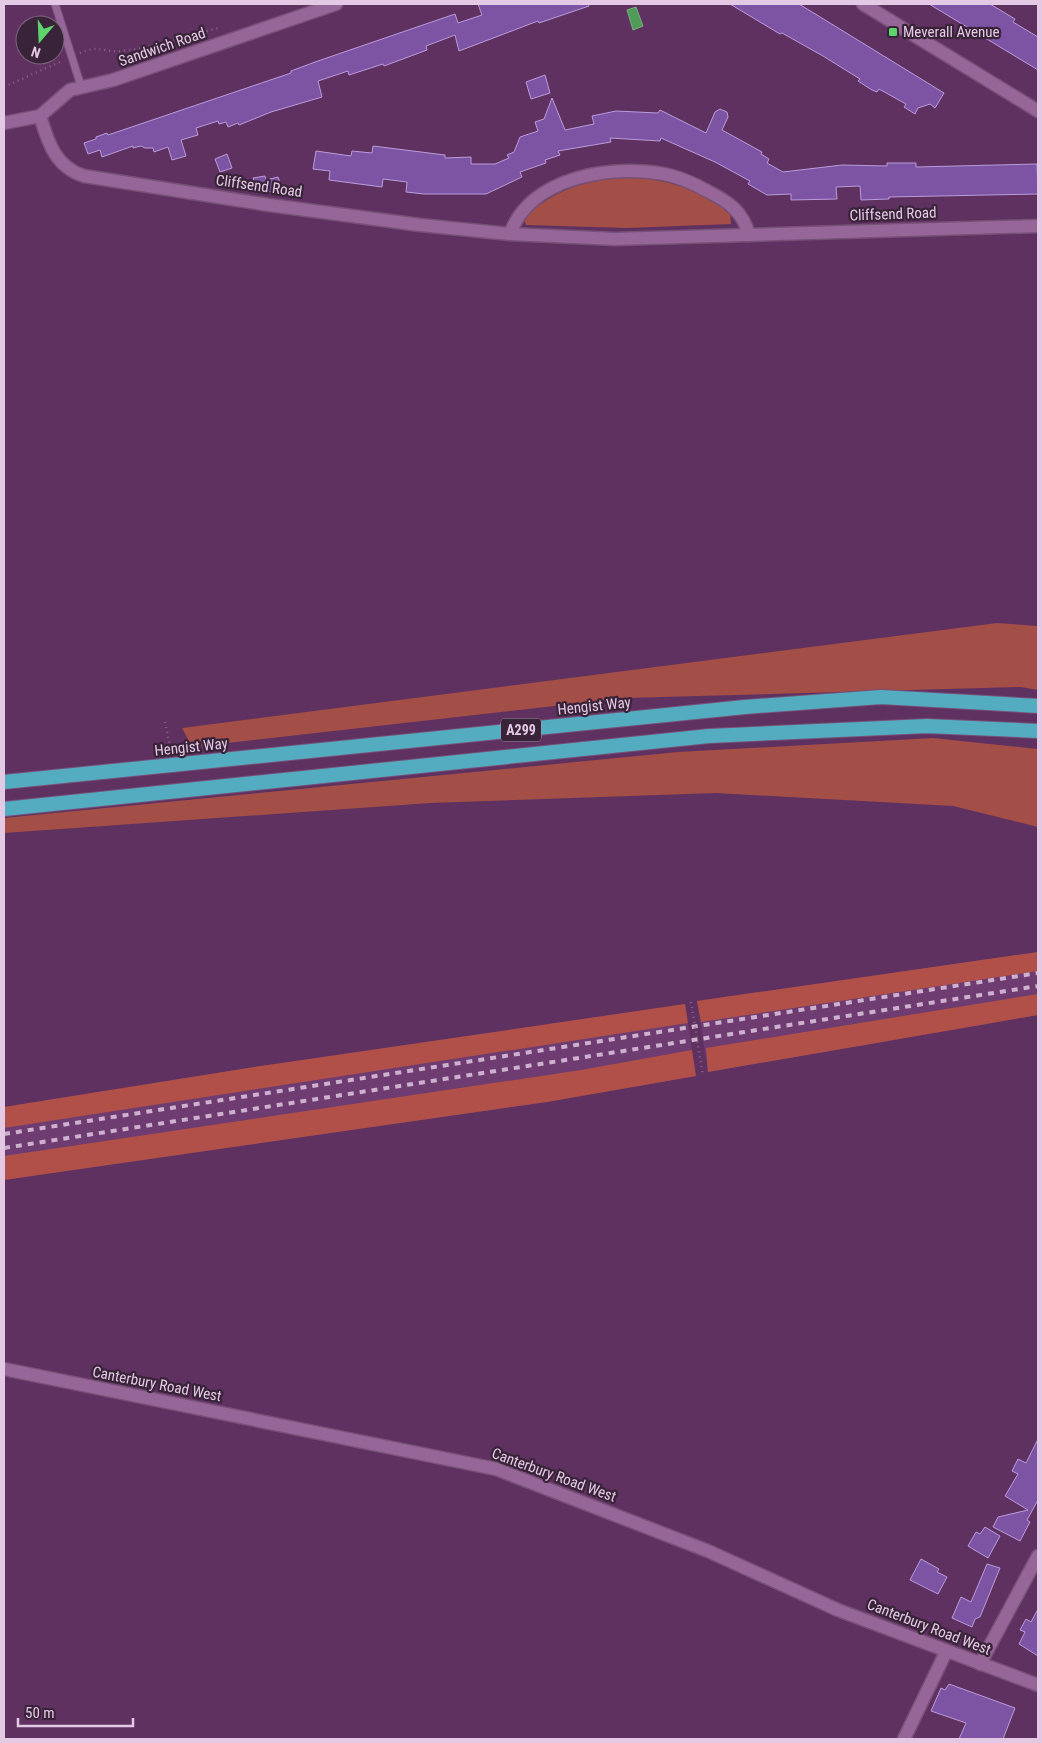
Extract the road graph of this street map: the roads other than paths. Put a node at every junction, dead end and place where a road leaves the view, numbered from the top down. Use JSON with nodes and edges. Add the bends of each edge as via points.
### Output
{"nodes":[{"id":1,"x":55,"y":4,"type":"edge"},
{"id":2,"x":336,"y":4,"type":"edge"},
{"id":3,"x":863,"y":4,"type":"edge"},
{"id":4,"x":81,"y":86,"type":"junction"},
{"id":5,"x":1038,"y":111,"type":"edge"},
{"id":6,"x":40,"y":116,"type":"junction"},
{"id":7,"x":4,"y":123,"type":"edge"},
{"id":8,"x":1038,"y":226,"type":"edge"},
{"id":9,"x":510,"y":234,"type":"junction"},
{"id":10,"x":749,"y":235,"type":"junction"},
{"id":11,"x":1038,"y":706,"type":"edge"},
{"id":12,"x":1038,"y":731,"type":"edge"},
{"id":13,"x":4,"y":782,"type":"edge"},
{"id":14,"x":4,"y":809,"type":"edge"},
{"id":15,"x":4,"y":1369,"type":"edge"},
{"id":16,"x":1038,"y":1556,"type":"edge"},
{"id":17,"x":946,"y":1652,"type":"junction"},
{"id":18,"x":980,"y":1664,"type":"junction"},
{"id":19,"x":1038,"y":1685,"type":"edge"},
{"id":20,"x":904,"y":1739,"type":"edge"}],
"edges":[{"from":1,"to":4,"type":"lane"},
{"from":2,"to":4,"type":"street","name":"Sandwich Road","via":[[113,80]]},
{"from":3,"to":5,"type":"street"},
{"from":4,"to":6,"type":"street","name":"Sandwich Road","via":[[61,96]]},
{"from":6,"to":7,"type":"street"},
{"from":6,"to":9,"type":"street","name":"Cliffsend Road","via":[[52,152],[71,172],[84,176],[278,206]]},
{"from":8,"to":10,"type":"street","name":"Cliffsend Road"},
{"from":9,"to":10,"type":"street","name":"Cliffsend Road","via":[[615,239]]},
{"from":9,"to":10,"type":"street","via":[[515,218],[531,202],[559,185],[593,173],[629,171],[664,174],[724,199],[745,220]]},
{"from":11,"to":13,"type":"highway","name":"Hengist Way","number":"A299","via":[[881,697],[745,707]]},
{"from":12,"to":14,"type":"highway","number":"A299","via":[[927,726],[709,736]]},
{"from":15,"to":17,"type":"street","name":"Canterbury Road West","via":[[496,1469],[708,1551],[838,1610]]},
{"from":16,"to":18,"type":"street"},
{"from":17,"to":18,"type":"street","name":"Canterbury Road West"},
{"from":17,"to":20,"type":"street"},
{"from":18,"to":19,"type":"street","name":"Canterbury Road West"}]}
